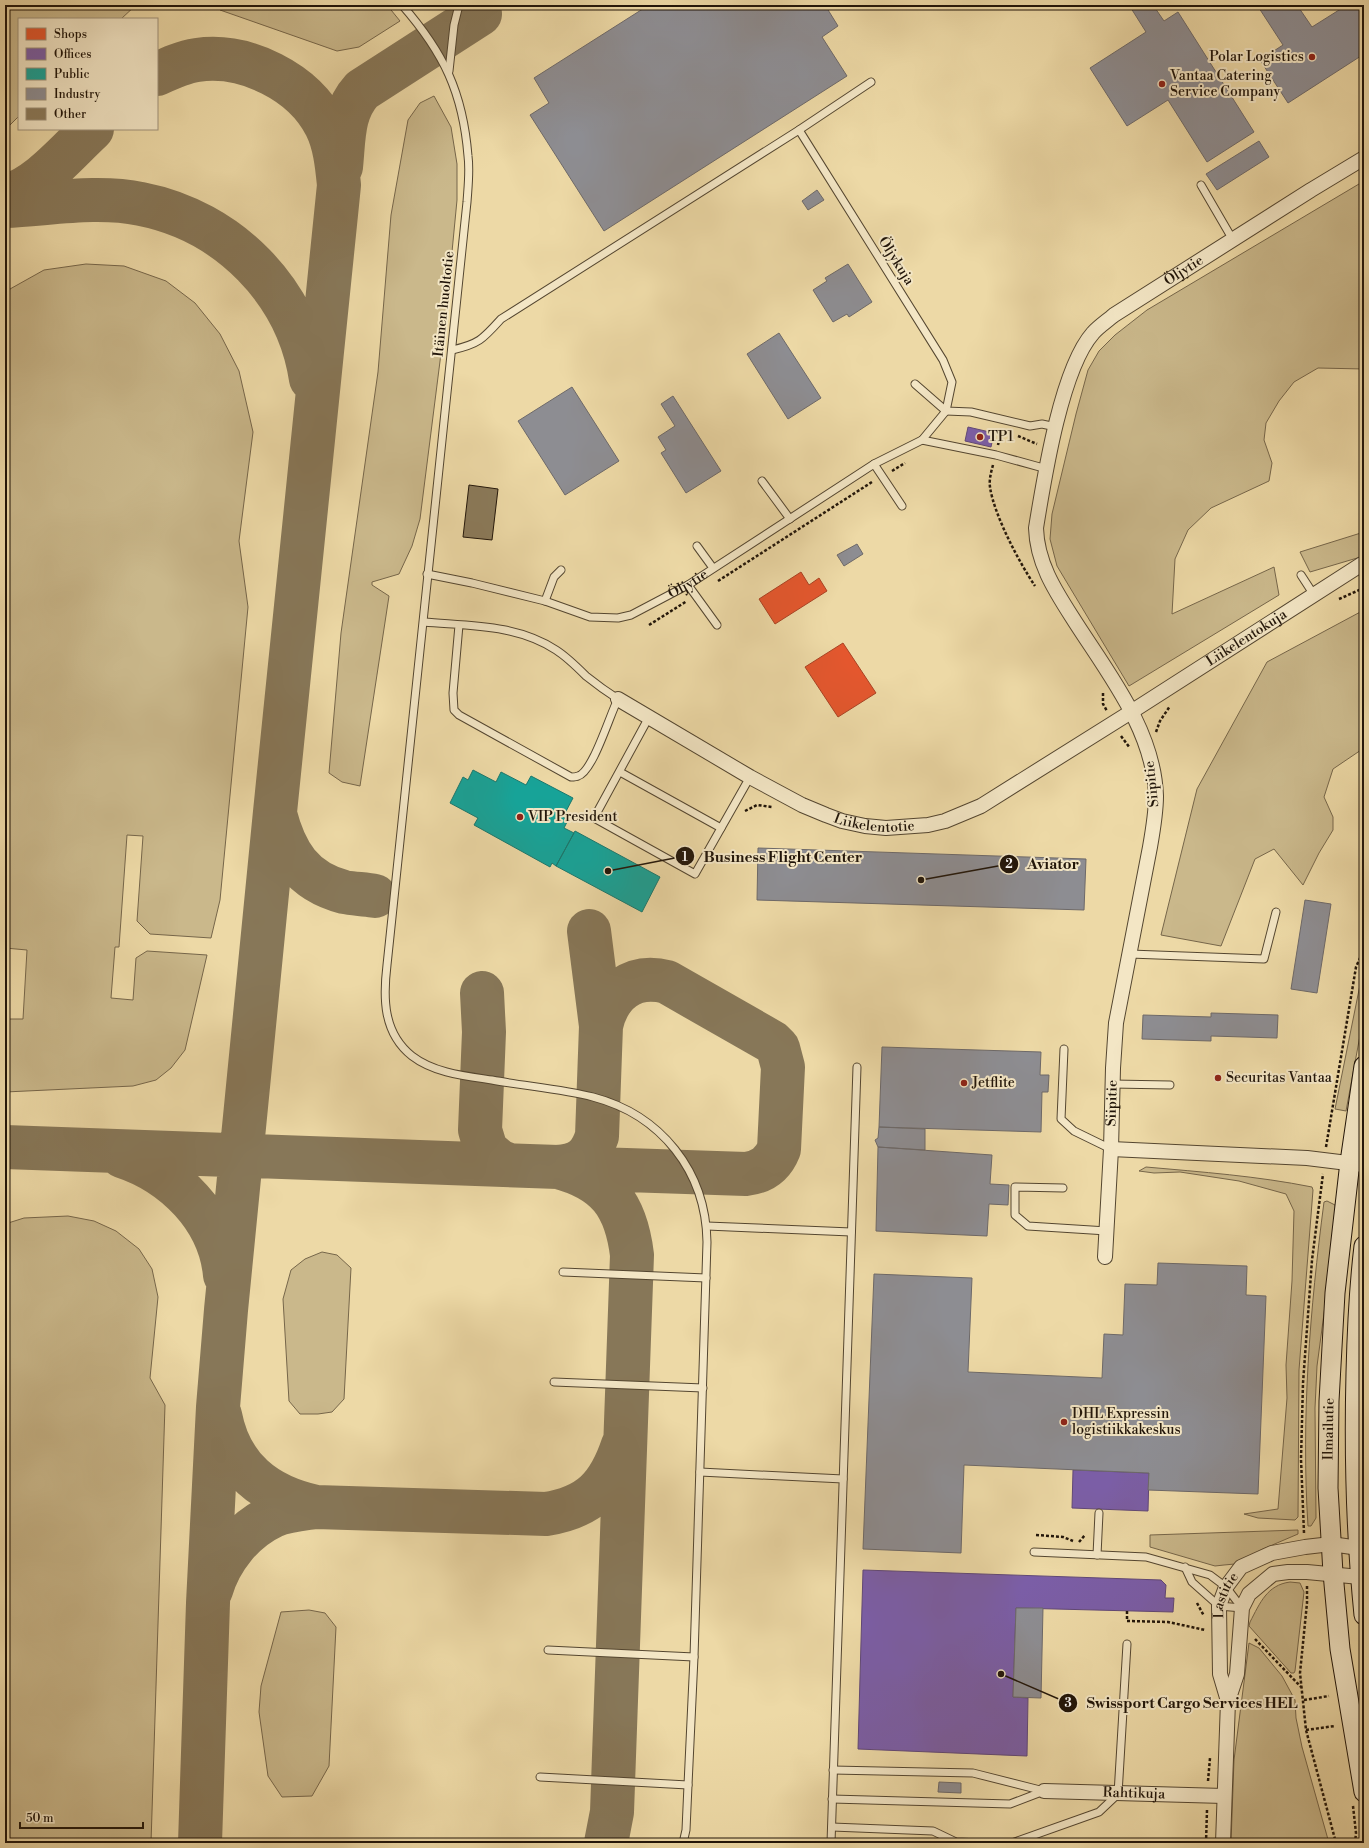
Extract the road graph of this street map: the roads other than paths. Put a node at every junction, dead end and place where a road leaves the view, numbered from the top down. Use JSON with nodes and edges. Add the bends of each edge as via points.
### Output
{"nodes":[{"id":1,"x":402,"y":5,"type":"edge"},
{"id":2,"x":459,"y":5,"type":"edge"},
{"id":3,"x":449,"y":71,"type":"junction"},
{"id":4,"x":871,"y":82,"type":"dead end"},
{"id":5,"x":799,"y":130,"type":"junction"},
{"id":6,"x":1364,"y":158,"type":"edge"},
{"id":7,"x":1201,"y":185,"type":"dead end"},
{"id":8,"x":1233,"y":240,"type":"junction"},
{"id":9,"x":452,"y":350,"type":"junction"},
{"id":10,"x":915,"y":384,"type":"dead end"},
{"id":11,"x":946,"y":411,"type":"junction"},
{"id":12,"x":1056,"y":427,"type":"junction"},
{"id":13,"x":922,"y":440,"type":"junction"},
{"id":14,"x":874,"y":464,"type":"junction"},
{"id":15,"x":1047,"y":469,"type":"junction"},
{"id":16,"x":762,"y":481,"type":"dead end"},
{"id":17,"x":902,"y":506,"type":"dead end"},
{"id":18,"x":790,"y":519,"type":"junction"},
{"id":19,"x":697,"y":546,"type":"dead end"},
{"id":20,"x":1362,"y":564,"type":"dead end"},
{"id":21,"x":713,"y":568,"type":"junction"},
{"id":22,"x":561,"y":570,"type":"dead end"},
{"id":23,"x":427,"y":574,"type":"junction"},
{"id":24,"x":1301,"y":575,"type":"dead end"},
{"id":25,"x":688,"y":585,"type":"junction"},
{"id":26,"x":1314,"y":595,"type":"junction"},
{"id":27,"x":544,"y":602,"type":"junction"},
{"id":28,"x":424,"y":622,"type":"junction"},
{"id":29,"x":459,"y":625,"type":"junction"},
{"id":30,"x":717,"y":625,"type":"dead end"},
{"id":31,"x":618,"y":699,"type":"junction"},
{"id":32,"x":1132,"y":712,"type":"junction"},
{"id":33,"x":649,"y":717,"type":"junction"},
{"id":34,"x":620,"y":772,"type":"junction"},
{"id":35,"x":750,"y":776,"type":"junction"},
{"id":36,"x":721,"y":828,"type":"junction"},
{"id":37,"x":1276,"y":912,"type":"dead end"},
{"id":38,"x":1130,"y":954,"type":"junction"},
{"id":39,"x":1064,"y":1049,"type":"dead end"},
{"id":40,"x":1364,"y":1066,"type":"edge"},
{"id":41,"x":857,"y":1067,"type":"dead end"},
{"id":42,"x":1112,"y":1084,"type":"junction"},
{"id":43,"x":1170,"y":1086,"type":"dead end"},
{"id":44,"x":1111,"y":1149,"type":"junction"},
{"id":45,"x":1357,"y":1163,"type":"edge"},
{"id":46,"x":1063,"y":1188,"type":"dead end"},
{"id":47,"x":707,"y":1226,"type":"junction"},
{"id":48,"x":1107,"y":1231,"type":"junction"},
{"id":49,"x":851,"y":1232,"type":"junction"},
{"id":50,"x":1364,"y":1246,"type":"edge"},
{"id":51,"x":1105,"y":1257,"type":"dead end"},
{"id":52,"x":562,"y":1272,"type":"dead end"},
{"id":53,"x":706,"y":1278,"type":"junction"},
{"id":54,"x":554,"y":1382,"type":"dead end"},
{"id":55,"x":703,"y":1388,"type":"junction"},
{"id":56,"x":700,"y":1472,"type":"junction"},
{"id":57,"x":843,"y":1479,"type":"junction"},
{"id":58,"x":1099,"y":1513,"type":"dead end"},
{"id":59,"x":1331,"y":1544,"type":"junction"},
{"id":60,"x":1362,"y":1548,"type":"edge"},
{"id":61,"x":1034,"y":1552,"type":"dead end"},
{"id":62,"x":1097,"y":1555,"type":"junction"},
{"id":63,"x":1185,"y":1567,"type":"junction"},
{"id":64,"x":1333,"y":1573,"type":"junction"},
{"id":65,"x":1362,"y":1577,"type":"edge"},
{"id":66,"x":1226,"y":1587,"type":"junction"},
{"id":67,"x":1219,"y":1606,"type":"junction"},
{"id":68,"x":1242,"y":1608,"type":"junction"},
{"id":69,"x":1364,"y":1615,"type":"edge"},
{"id":70,"x":1127,"y":1644,"type":"dead end"},
{"id":71,"x":548,"y":1650,"type":"dead end"},
{"id":72,"x":694,"y":1657,"type":"junction"},
{"id":73,"x":1228,"y":1701,"type":"junction"},
{"id":74,"x":833,"y":1770,"type":"junction"},
{"id":75,"x":540,"y":1777,"type":"dead end"},
{"id":76,"x":688,"y":1785,"type":"junction"},
{"id":77,"x":1044,"y":1791,"type":"junction"},
{"id":78,"x":1118,"y":1794,"type":"junction"},
{"id":79,"x":1224,"y":1796,"type":"junction"},
{"id":80,"x":832,"y":1799,"type":"junction"},
{"id":81,"x":1358,"y":1799,"type":"edge"},
{"id":82,"x":832,"y":1827,"type":"junction"},
{"id":83,"x":683,"y":1843,"type":"edge"},
{"id":84,"x":831,"y":1843,"type":"edge"},
{"id":85,"x":981,"y":1843,"type":"edge"},
{"id":86,"x":1012,"y":1843,"type":"edge"},
{"id":87,"x":1223,"y":1843,"type":"edge"}],
"edges":[{"from":1,"to":3,"type":"lane","name":"Itäinen huoltotie","via":[[419,25]]},
{"from":2,"to":3,"type":"lane"},
{"from":3,"to":9,"type":"lane","name":"Itäinen huoltotie","via":[[456,88],[468,157],[468,202]]},
{"from":4,"to":5,"type":"lane"},
{"from":5,"to":9,"type":"lane","via":[[501,319],[485,337],[472,346]]},
{"from":5,"to":11,"type":"lane","name":"Öljykuja","via":[[943,360],[952,382]]},
{"from":6,"to":8,"type":"street","name":"Öljytie"},
{"from":7,"to":8,"type":"lane"},
{"from":8,"to":12,"type":"street","name":"Öljytie","via":[[1114,315],[1092,333],[1075,362]]},
{"from":9,"to":23,"type":"lane","name":"Itäinen huoltotie"},
{"from":10,"to":11,"type":"lane"},
{"from":11,"to":12,"type":"lane","via":[[971,412],[1030,426],[1042,424]]},
{"from":11,"to":13,"type":"lane","name":"Öljytie"},
{"from":12,"to":15,"type":"street","name":"Öljytie"},
{"from":13,"to":14,"type":"lane","name":"Öljytie"},
{"from":13,"to":15,"type":"lane","via":[[996,455]]},
{"from":14,"to":17,"type":"lane"},
{"from":14,"to":18,"type":"lane","name":"Öljytie"},
{"from":15,"to":32,"type":"street","name":"Siipitie","via":[[1036,528],[1036,543],[1041,560],[1057,594]]},
{"from":16,"to":18,"type":"lane"},
{"from":18,"to":21,"type":"lane","name":"Öljytie"},
{"from":19,"to":21,"type":"lane"},
{"from":20,"to":26,"type":"street","name":"Liikelentokuja"},
{"from":21,"to":25,"type":"lane","name":"Öljytie"},
{"from":22,"to":27,"type":"lane","via":[[554,577]]},
{"from":23,"to":27,"type":"lane","name":"Öljytie"},
{"from":23,"to":28,"type":"lane","name":"Itäinen huoltotie"},
{"from":24,"to":26,"type":"lane"},
{"from":25,"to":27,"type":"lane","name":"Öljytie","via":[[644,609],[618,618],[590,617]]},
{"from":25,"to":30,"type":"lane"},
{"from":26,"to":32,"type":"street","name":"Liikelentokuja"},
{"from":28,"to":29,"type":"lane"},
{"from":28,"to":47,"type":"lane","name":"Itäinen huoltotie","via":[[384,992],[385,1010],[390,1026],[398,1041],[425,1065],[475,1077],[592,1096],[630,1111],[665,1137],[679,1153],[704,1207]]},
{"from":29,"to":31,"type":"lane","via":[[514,631],[538,640],[556,650]]},
{"from":29,"to":31,"type":"lane","via":[[454,710],[571,777],[584,772],[603,739]]},
{"from":31,"to":33,"type":"street","name":"Liikelentotie"},
{"from":32,"to":35,"type":"street","name":"Liikelentotie","via":[[981,806],[928,825],[886,828],[842,821],[802,804]]},
{"from":32,"to":38,"type":"street","name":"Siipitie","via":[[1150,757],[1155,789],[1155,818]]},
{"from":33,"to":34,"type":"lane"},
{"from":33,"to":35,"type":"street","name":"Liikelentotie"},
{"from":34,"to":36,"type":"lane"},
{"from":34,"to":36,"type":"lane","via":[[594,818],[695,874]]},
{"from":35,"to":36,"type":"lane"},
{"from":37,"to":38,"type":"lane","via":[[1264,959]]},
{"from":38,"to":42,"type":"street","name":"Siipitie","via":[[1116,1023]]},
{"from":39,"to":44,"type":"lane","via":[[1061,1119],[1074,1131]]},
{"from":40,"to":45,"type":"main road","name":"Ilmailutie"},
{"from":41,"to":49,"type":"lane"},
{"from":42,"to":43,"type":"lane"},
{"from":42,"to":44,"type":"street","name":"Siipitie"},
{"from":44,"to":45,"type":"street","via":[[1307,1158]]},
{"from":44,"to":48,"type":"street","name":"Siipitie"},
{"from":45,"to":59,"type":"main road","name":"Ilmailutie","via":[[1335,1294],[1329,1402],[1328,1488]]},
{"from":46,"to":48,"type":"lane","via":[[1015,1187],[1015,1215],[1028,1226]]},
{"from":47,"to":49,"type":"lane"},
{"from":47,"to":53,"type":"lane","name":"Itäinen huoltotie"},
{"from":48,"to":51,"type":"street","name":"Siipitie"},
{"from":49,"to":57,"type":"lane"},
{"from":50,"to":60,"type":"main road","name":"Ilmailutie","via":[[1357,1332],[1354,1425],[1355,1491]]},
{"from":52,"to":53,"type":"lane"},
{"from":53,"to":55,"type":"lane","name":"Itäinen huoltotie"},
{"from":54,"to":55,"type":"lane"},
{"from":55,"to":56,"type":"lane","name":"Itäinen huoltotie"},
{"from":56,"to":57,"type":"lane"},
{"from":56,"to":72,"type":"lane","name":"Itäinen huoltotie"},
{"from":57,"to":74,"type":"lane"},
{"from":58,"to":62,"type":"lane"},
{"from":59,"to":60,"type":"street","name":"Lastitie"},
{"from":59,"to":64,"type":"main road","name":"Ilmailutie"},
{"from":59,"to":66,"type":"street","name":"Lastitie","via":[[1286,1550],[1258,1558],[1241,1567]]},
{"from":60,"to":65,"type":"main road","name":"Ilmailutie"},
{"from":61,"to":62,"type":"lane"},
{"from":62,"to":63,"type":"lane","via":[[1146,1557]]},
{"from":63,"to":66,"type":"lane","via":[[1210,1575]]},
{"from":63,"to":67,"type":"lane","via":[[1192,1582]]},
{"from":64,"to":65,"type":"street","name":"Lastitie"},
{"from":64,"to":68,"type":"street","name":"Lastitie","via":[[1273,1574],[1249,1594]]},
{"from":64,"to":81,"type":"main road","name":"Ilmailutie"},
{"from":65,"to":69,"type":"main road","name":"Ilmailutie"},
{"from":66,"to":67,"type":"street","name":"Lastitie"},
{"from":66,"to":68,"type":"lane"},
{"from":67,"to":68,"type":"lane"},
{"from":67,"to":73,"type":"street","name":"Lastitie","via":[[1220,1674]]},
{"from":68,"to":73,"type":"street","name":"Lastitie","via":[[1237,1674]]},
{"from":70,"to":78,"type":"lane"},
{"from":71,"to":72,"type":"lane"},
{"from":72,"to":76,"type":"lane","name":"Itäinen huoltotie"},
{"from":73,"to":79,"type":"street","name":"Lastitie"},
{"from":74,"to":77,"type":"lane","via":[[973,1774]]},
{"from":74,"to":80,"type":"lane"},
{"from":75,"to":76,"type":"lane"},
{"from":76,"to":83,"type":"lane","name":"Itäinen huoltotie"},
{"from":77,"to":78,"type":"street","name":"Rahtikuja"},
{"from":77,"to":80,"type":"lane","via":[[1010,1804]]},
{"from":78,"to":79,"type":"street","name":"Rahtikuja"},
{"from":78,"to":86,"type":"lane","via":[[1099,1812]]},
{"from":79,"to":87,"type":"street","name":"Lastitie"},
{"from":80,"to":82,"type":"lane"},
{"from":82,"to":84,"type":"lane"},
{"from":82,"to":85,"type":"lane","via":[[933,1831],[956,1842]]}]}
